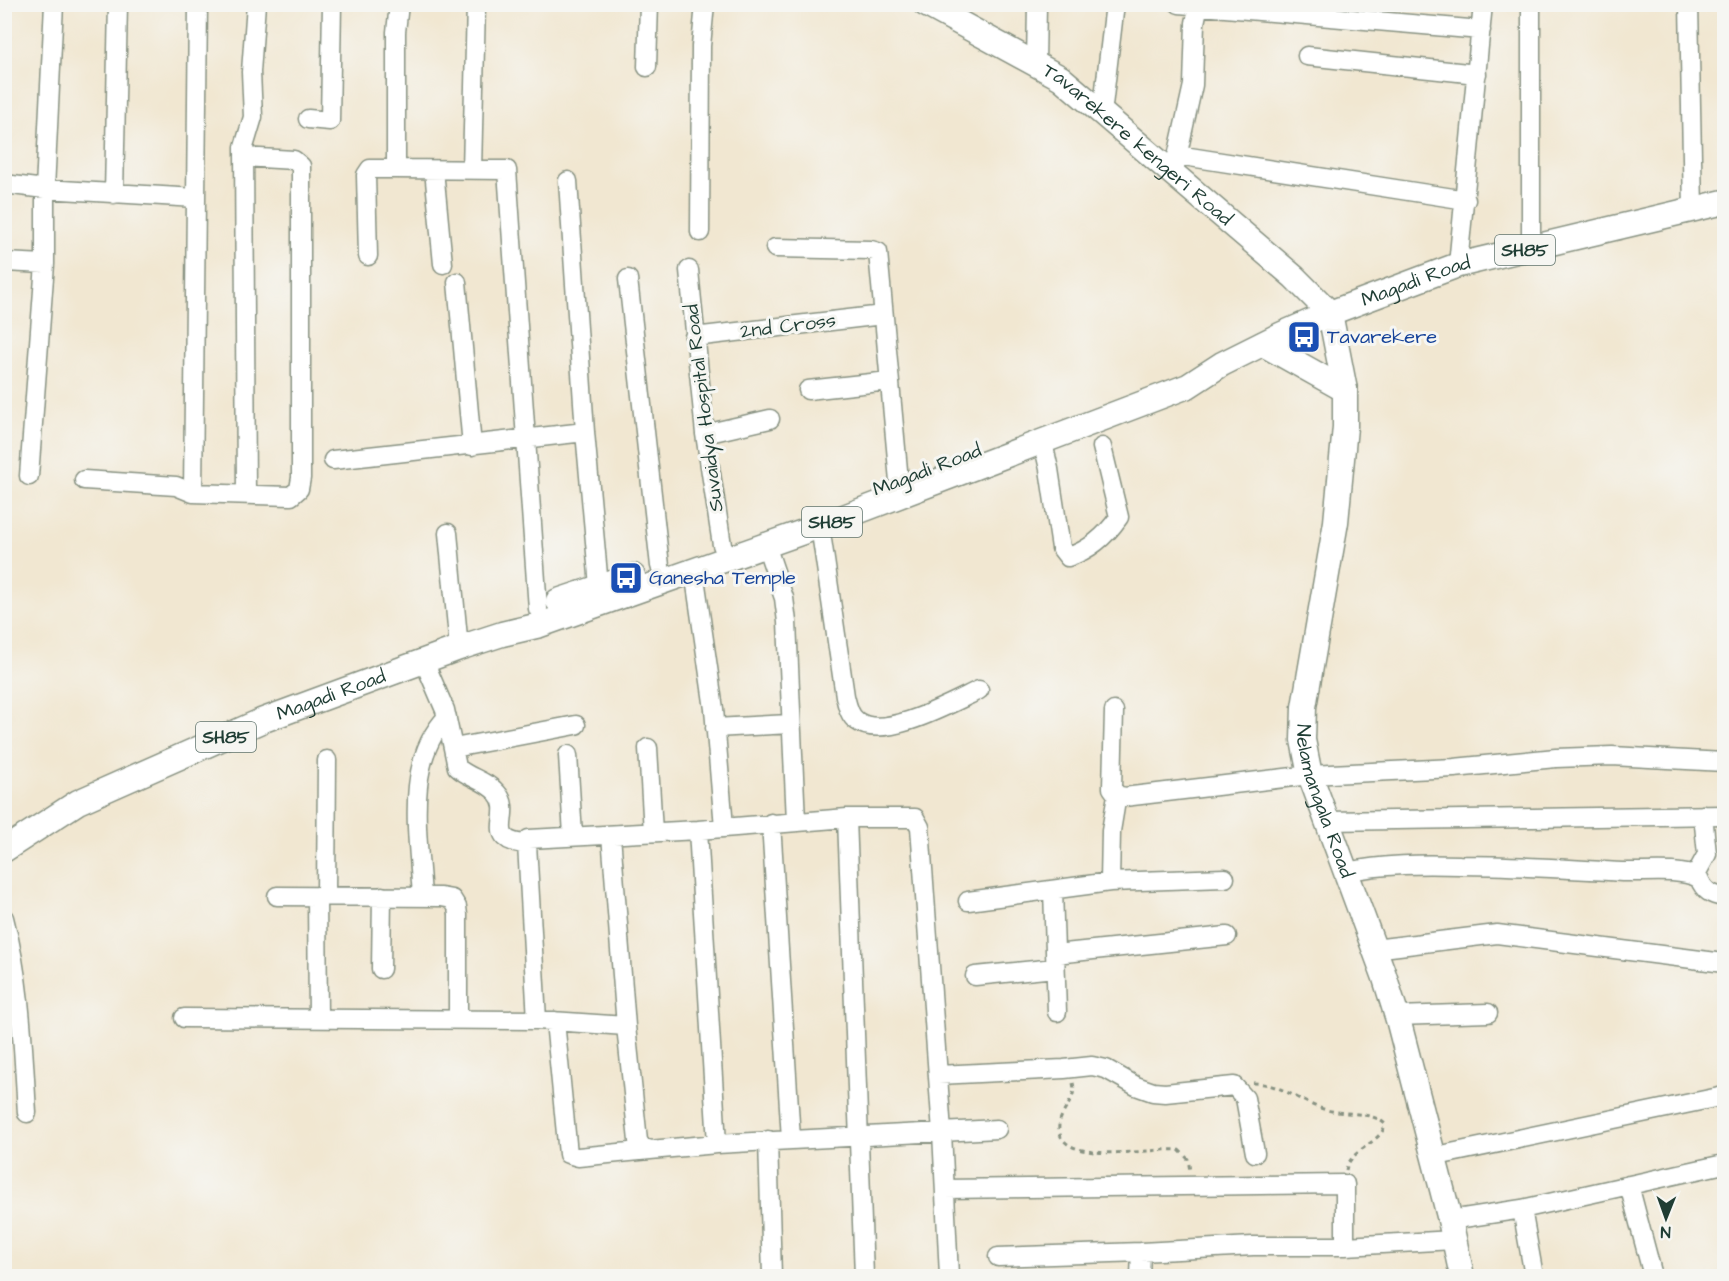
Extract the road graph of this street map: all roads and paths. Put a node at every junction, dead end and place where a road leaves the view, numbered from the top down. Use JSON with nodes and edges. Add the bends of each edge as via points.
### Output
{"nodes":[{"id":1,"x":54,"y":4,"type":"edge"},
{"id":2,"x":118,"y":4,"type":"edge"},
{"id":3,"x":198,"y":4,"type":"edge"},
{"id":4,"x":256,"y":4,"type":"edge"},
{"id":5,"x":332,"y":4,"type":"edge"},
{"id":6,"x":399,"y":4,"type":"edge"},
{"id":7,"x":476,"y":4,"type":"edge"},
{"id":8,"x":649,"y":4,"type":"edge"},
{"id":9,"x":705,"y":4,"type":"edge"},
{"id":10,"x":1037,"y":4,"type":"edge"},
{"id":11,"x":1115,"y":4,"type":"edge"},
{"id":12,"x":1179,"y":4,"type":"edge"},
{"id":13,"x":1483,"y":4,"type":"edge"},
{"id":14,"x":1531,"y":4,"type":"edge"},
{"id":15,"x":1689,"y":4,"type":"edge"},
{"id":16,"x":1199,"y":5,"type":"edge"},
{"id":17,"x":931,"y":6,"type":"edge"},
{"id":18,"x":1481,"y":30,"type":"junction"},
{"id":19,"x":1307,"y":56,"type":"dead end"},
{"id":20,"x":1036,"y":64,"type":"junction"},
{"id":21,"x":647,"y":67,"type":"dead end"},
{"id":22,"x":1477,"y":74,"type":"junction"},
{"id":23,"x":1102,"y":114,"type":"junction"},
{"id":24,"x":308,"y":119,"type":"dead end"},
{"id":25,"x":244,"y":157,"type":"junction"},
{"id":26,"x":1175,"y":164,"type":"junction"},
{"id":27,"x":396,"y":169,"type":"junction"},
{"id":28,"x":434,"y":170,"type":"junction"},
{"id":29,"x":472,"y":170,"type":"junction"},
{"id":30,"x":568,"y":182,"type":"dead end"},
{"id":31,"x":4,"y":184,"type":"edge"},
{"id":32,"x":45,"y":189,"type":"junction"},
{"id":33,"x":114,"y":194,"type":"junction"},
{"id":34,"x":196,"y":198,"type":"junction"},
{"id":35,"x":1466,"y":200,"type":"junction"},
{"id":36,"x":1725,"y":202,"type":"edge"},
{"id":37,"x":1693,"y":210,"type":"junction"},
{"id":38,"x":700,"y":232,"type":"dead end"},
{"id":39,"x":775,"y":248,"type":"dead end"},
{"id":40,"x":1531,"y":248,"type":"junction"},
{"id":41,"x":368,"y":256,"type":"dead end"},
{"id":42,"x":4,"y":262,"type":"edge"},
{"id":43,"x":45,"y":264,"type":"junction"},
{"id":44,"x":443,"y":264,"type":"dead end"},
{"id":45,"x":1458,"y":265,"type":"junction"},
{"id":46,"x":689,"y":270,"type":"dead end"},
{"id":47,"x":628,"y":279,"type":"dead end"},
{"id":48,"x":457,"y":282,"type":"dead end"},
{"id":49,"x":1330,"y":313,"type":"junction"},
{"id":50,"x":883,"y":315,"type":"junction"},
{"id":51,"x":694,"y":337,"type":"junction"},
{"id":52,"x":1263,"y":344,"type":"junction"},
{"id":53,"x":889,"y":381,"type":"junction"},
{"id":54,"x":807,"y":390,"type":"dead end"},
{"id":55,"x":1344,"y":390,"type":"junction"},
{"id":56,"x":1118,"y":405,"type":"junction"},
{"id":57,"x":770,"y":419,"type":"dead end"},
{"id":58,"x":585,"y":432,"type":"junction"},
{"id":59,"x":705,"y":434,"type":"junction"},
{"id":60,"x":526,"y":440,"type":"junction"},
{"id":61,"x":1043,"y":443,"type":"junction"},
{"id":62,"x":472,"y":446,"type":"junction"},
{"id":63,"x":1102,"y":447,"type":"dead end"},
{"id":64,"x":333,"y":460,"type":"dead end"},
{"id":65,"x":29,"y":476,"type":"dead end"},
{"id":66,"x":84,"y":480,"type":"dead end"},
{"id":67,"x":899,"y":481,"type":"junction"},
{"id":68,"x":193,"y":494,"type":"junction"},
{"id":69,"x":246,"y":495,"type":"junction"},
{"id":70,"x":820,"y":526,"type":"junction"},
{"id":71,"x":448,"y":533,"type":"dead end"},
{"id":72,"x":722,"y":545,"type":"junction"},
{"id":73,"x":766,"y":545,"type":"junction"},
{"id":74,"x":660,"y":566,"type":"junction"},
{"id":75,"x":694,"y":571,"type":"junction"},
{"id":76,"x":599,"y":586,"type":"junction"},
{"id":77,"x":538,"y":609,"type":"junction"},
{"id":78,"x":502,"y":634,"type":"junction"},
{"id":79,"x":459,"y":648,"type":"junction"},
{"id":80,"x":424,"y":661,"type":"junction"},
{"id":81,"x":979,"y":690,"type":"dead end"},
{"id":82,"x":1114,"y":711,"type":"dead end"},
{"id":83,"x":447,"y":717,"type":"junction"},
{"id":84,"x":790,"y":724,"type":"junction"},
{"id":85,"x":576,"y":725,"type":"dead end"},
{"id":86,"x":716,"y":728,"type":"junction"},
{"id":87,"x":454,"y":748,"type":"junction"},
{"id":88,"x":648,"y":748,"type":"dead end"},
{"id":89,"x":568,"y":755,"type":"dead end"},
{"id":90,"x":327,"y":760,"type":"dead end"},
{"id":91,"x":1725,"y":762,"type":"edge"},
{"id":92,"x":1310,"y":775,"type":"junction"},
{"id":93,"x":1117,"y":795,"type":"junction"},
{"id":94,"x":1703,"y":815,"type":"junction"},
{"id":95,"x":1725,"y":815,"type":"edge"},
{"id":96,"x":847,"y":818,"type":"junction"},
{"id":97,"x":796,"y":821,"type":"junction"},
{"id":98,"x":1327,"y":821,"type":"junction"},
{"id":99,"x":771,"y":823,"type":"junction"},
{"id":100,"x":724,"y":827,"type":"junction"},
{"id":101,"x":698,"y":830,"type":"junction"},
{"id":102,"x":653,"y":832,"type":"junction"},
{"id":103,"x":573,"y":835,"type":"junction"},
{"id":104,"x":612,"y":835,"type":"junction"},
{"id":105,"x":527,"y":844,"type":"junction"},
{"id":106,"x":4,"y":850,"type":"edge"},
{"id":107,"x":1346,"y":872,"type":"junction"},
{"id":108,"x":1695,"y":876,"type":"junction"},
{"id":109,"x":1225,"y":878,"type":"dead end"},
{"id":110,"x":1110,"y":882,"type":"junction"},
{"id":111,"x":1053,"y":890,"type":"junction"},
{"id":112,"x":277,"y":896,"type":"dead end"},
{"id":113,"x":322,"y":896,"type":"junction"},
{"id":114,"x":382,"y":896,"type":"junction"},
{"id":115,"x":422,"y":897,"type":"junction"},
{"id":116,"x":1725,"y":897,"type":"edge"},
{"id":117,"x":968,"y":901,"type":"dead end"},
{"id":118,"x":4,"y":918,"type":"edge"},
{"id":119,"x":1227,"y":936,"type":"dead end"},
{"id":120,"x":1374,"y":949,"type":"junction"},
{"id":121,"x":1055,"y":961,"type":"junction"},
{"id":122,"x":1725,"y":963,"type":"edge"},
{"id":123,"x":381,"y":969,"type":"dead end"},
{"id":124,"x":975,"y":976,"type":"dead end"},
{"id":125,"x":1057,"y":1012,"type":"dead end"},
{"id":126,"x":1488,"y":1013,"type":"dead end"},
{"id":127,"x":1397,"y":1016,"type":"junction"},
{"id":128,"x":184,"y":1018,"type":"dead end"},
{"id":129,"x":318,"y":1019,"type":"junction"},
{"id":130,"x":458,"y":1019,"type":"junction"},
{"id":131,"x":546,"y":1020,"type":"junction"},
{"id":132,"x":626,"y":1026,"type":"junction"},
{"id":133,"x":1064,"y":1069,"type":"junction"},
{"id":134,"x":938,"y":1075,"type":"junction"},
{"id":135,"x":1234,"y":1086,"type":"junction"},
{"id":136,"x":1725,"y":1096,"type":"edge"},
{"id":137,"x":27,"y":1113,"type":"dead end"},
{"id":138,"x":997,"y":1129,"type":"dead end"},
{"id":139,"x":942,"y":1132,"type":"junction"},
{"id":140,"x":859,"y":1136,"type":"junction"},
{"id":141,"x":791,"y":1139,"type":"junction"},
{"id":142,"x":768,"y":1140,"type":"junction"},
{"id":143,"x":717,"y":1144,"type":"junction"},
{"id":144,"x":650,"y":1150,"type":"junction"},
{"id":145,"x":1255,"y":1153,"type":"dead end"},
{"id":146,"x":1432,"y":1157,"type":"junction"},
{"id":147,"x":1725,"y":1164,"type":"edge"},
{"id":148,"x":1345,"y":1184,"type":"junction"},
{"id":149,"x":1629,"y":1185,"type":"junction"},
{"id":150,"x":1194,"y":1186,"type":"junction"},
{"id":151,"x":945,"y":1189,"type":"junction"},
{"id":152,"x":1522,"y":1209,"type":"junction"},
{"id":153,"x":1452,"y":1230,"type":"junction"},
{"id":154,"x":1345,"y":1246,"type":"junction"},
{"id":155,"x":1141,"y":1252,"type":"junction"},
{"id":156,"x":998,"y":1257,"type":"dead end"},
{"id":157,"x":772,"y":1276,"type":"edge"},
{"id":158,"x":864,"y":1276,"type":"edge"},
{"id":159,"x":949,"y":1276,"type":"edge"},
{"id":160,"x":1140,"y":1276,"type":"edge"},
{"id":161,"x":1462,"y":1276,"type":"edge"},
{"id":162,"x":1534,"y":1276,"type":"edge"},
{"id":163,"x":1653,"y":1276,"type":"edge"}],
"edges":[{"from":1,"to":32,"type":"street"},
{"from":2,"to":33,"type":"street"},
{"from":3,"to":34,"type":"street"},
{"from":4,"to":25,"type":"street","via":[[251,72],[253,117]]},
{"from":5,"to":24,"type":"street","via":[[330,121]]},
{"from":6,"to":27,"type":"street"},
{"from":7,"to":29,"type":"street"},
{"from":8,"to":21,"type":"street"},
{"from":9,"to":38,"type":"street","via":[[701,46]]},
{"from":10,"to":20,"type":"street"},
{"from":11,"to":23,"type":"street"},
{"from":12,"to":16,"type":"street"},
{"from":13,"to":18,"type":"street"},
{"from":14,"to":40,"type":"street"},
{"from":15,"to":37,"type":"street"},
{"from":16,"to":18,"type":"street"},
{"from":16,"to":26,"type":"street","via":[[1193,85]]},
{"from":17,"to":20,"type":"main road","name":"Tavarekere kengeri Road"},
{"from":18,"to":22,"type":"street"},
{"from":19,"to":22,"type":"street"},
{"from":20,"to":23,"type":"main road","name":"Tavarekere kengeri Road","via":[[1060,78]]},
{"from":22,"to":35,"type":"street"},
{"from":23,"to":26,"type":"main road","name":"Tavarekere kengeri Road"},
{"from":25,"to":69,"type":"street"},
{"from":25,"to":69,"type":"street","via":[[294,160],[301,166],[302,179],[301,478],[299,489],[291,496]]},
{"from":26,"to":35,"type":"street"},
{"from":26,"to":49,"type":"main road","name":"Tavarekere kengeri Road"},
{"from":27,"to":28,"type":"street"},
{"from":27,"to":41,"type":"street","via":[[370,169],[366,175]]},
{"from":28,"to":29,"type":"street"},
{"from":28,"to":44,"type":"street"},
{"from":29,"to":60,"type":"street","via":[[507,170]]},
{"from":30,"to":58,"type":"street"},
{"from":31,"to":32,"type":"street"},
{"from":32,"to":33,"type":"street"},
{"from":32,"to":43,"type":"street"},
{"from":33,"to":34,"type":"street"},
{"from":34,"to":68,"type":"street"},
{"from":35,"to":45,"type":"street"},
{"from":36,"to":37,"type":"main road","name":"Magadi Road","number":"SH85"},
{"from":37,"to":40,"type":"main road","name":"Magadi Road","number":"SH85"},
{"from":39,"to":50,"type":"street","via":[[878,252]]},
{"from":40,"to":45,"type":"main road","name":"Magadi Road","number":"SH85"},
{"from":42,"to":43,"type":"street"},
{"from":43,"to":65,"type":"street"},
{"from":45,"to":49,"type":"main road","name":"Magadi Road","number":"SH85"},
{"from":46,"to":51,"type":"street","name":"Suvaidya Hospital Road"},
{"from":47,"to":74,"type":"street"},
{"from":48,"to":62,"type":"street"},
{"from":49,"to":52,"type":"main road","name":"Magadi Road","number":"SH85"},
{"from":49,"to":55,"type":"main road","name":"Nelamangala Road"},
{"from":50,"to":51,"type":"street","name":"2nd Cross"},
{"from":50,"to":53,"type":"street"},
{"from":51,"to":59,"type":"street","name":"Suvaidya Hospital Road"},
{"from":52,"to":55,"type":"main road"},
{"from":52,"to":56,"type":"main road","name":"Magadi Road","number":"SH85","via":[[1222,364],[1186,372]]},
{"from":53,"to":54,"type":"street"},
{"from":53,"to":67,"type":"street"},
{"from":55,"to":92,"type":"main road","name":"Nelamangala Road","via":[[1345,427],[1336,522],[1304,707],[1303,740]]},
{"from":56,"to":61,"type":"main road","name":"Magadi Road","number":"SH85"},
{"from":56,"to":67,"type":"main road","name":"Magadi Road","number":"SH85"},
{"from":57,"to":59,"type":"street"},
{"from":58,"to":60,"type":"street"},
{"from":58,"to":76,"type":"street"},
{"from":59,"to":72,"type":"street","name":"Suvaidya Hospital Road"},
{"from":60,"to":62,"type":"street"},
{"from":60,"to":77,"type":"street"},
{"from":61,"to":63,"type":"street","via":[[1060,548],[1068,557],[1083,552],[1109,531],[1119,517]]},
{"from":61,"to":70,"type":"main road","name":"Magadi Road","number":"SH85"},
{"from":62,"to":64,"type":"street"},
{"from":66,"to":68,"type":"street","via":[[176,486]]},
{"from":67,"to":72,"type":"main road","name":"Magadi Road","number":"SH85"},
{"from":68,"to":69,"type":"street"},
{"from":70,"to":73,"type":"main road","name":"Magadi Road","number":"SH85"},
{"from":70,"to":81,"type":"street","via":[[845,696],[856,721],[889,726]]},
{"from":71,"to":79,"type":"street"},
{"from":72,"to":74,"type":"main road","name":"Magadi Road","number":"SH85"},
{"from":73,"to":75,"type":"main road","name":"Magadi Road","number":"SH85"},
{"from":73,"to":84,"type":"street","via":[[784,597]]},
{"from":74,"to":76,"type":"main road","name":"Magadi Road","number":"SH85"},
{"from":75,"to":78,"type":"main road","name":"Magadi Road","number":"SH85","via":[[540,625]]},
{"from":75,"to":86,"type":"street"},
{"from":76,"to":77,"type":"main road","name":"Magadi Road","number":"SH85"},
{"from":77,"to":78,"type":"main road","name":"Magadi Road","number":"SH85"},
{"from":78,"to":79,"type":"main road","name":"Magadi Road","number":"SH85"},
{"from":79,"to":80,"type":"main road","name":"Magadi Road","number":"SH85"},
{"from":80,"to":83,"type":"street"},
{"from":80,"to":106,"type":"main road","name":"Magadi Road","number":"SH85","via":[[261,721],[78,802]]},
{"from":82,"to":93,"type":"street","via":[[1112,779]]},
{"from":83,"to":87,"type":"street"},
{"from":83,"to":115,"type":"street","via":[[431,735],[417,782]]},
{"from":84,"to":86,"type":"street"},
{"from":84,"to":97,"type":"street"},
{"from":85,"to":87,"type":"street"},
{"from":86,"to":100,"type":"street"},
{"from":87,"to":105,"type":"street","via":[[457,767],[498,794],[505,837],[510,842]]},
{"from":88,"to":102,"type":"street"},
{"from":89,"to":103,"type":"street"},
{"from":90,"to":113,"type":"street"},
{"from":91,"to":92,"type":"street","via":[[1612,756]]},
{"from":92,"to":93,"type":"street","via":[[1133,798]]},
{"from":92,"to":98,"type":"main road","name":"Nelamangala Road"},
{"from":93,"to":110,"type":"street","via":[[1111,831]]},
{"from":94,"to":95,"type":"street"},
{"from":94,"to":98,"type":"street"},
{"from":94,"to":108,"type":"street","via":[[1707,854]]},
{"from":96,"to":97,"type":"street"},
{"from":96,"to":134,"type":"street","via":[[909,817],[919,821]]},
{"from":96,"to":140,"type":"street"},
{"from":97,"to":99,"type":"street"},
{"from":98,"to":107,"type":"main road","name":"Nelamangala Road"},
{"from":99,"to":100,"type":"street"},
{"from":99,"to":141,"type":"street"},
{"from":100,"to":101,"type":"street"},
{"from":101,"to":102,"type":"street"},
{"from":101,"to":143,"type":"street"},
{"from":102,"to":104,"type":"street"},
{"from":103,"to":104,"type":"street"},
{"from":103,"to":105,"type":"street","via":[[532,838]]},
{"from":104,"to":132,"type":"street"},
{"from":105,"to":131,"type":"street"},
{"from":107,"to":108,"type":"street","via":[[1416,864],[1686,872]]},
{"from":107,"to":120,"type":"main road","name":"Nelamangala Road"},
{"from":108,"to":116,"type":"street","via":[[1703,888]]},
{"from":109,"to":110,"type":"street"},
{"from":110,"to":111,"type":"street"},
{"from":111,"to":117,"type":"street"},
{"from":111,"to":121,"type":"street"},
{"from":112,"to":113,"type":"street"},
{"from":113,"to":114,"type":"street"},
{"from":113,"to":129,"type":"street"},
{"from":114,"to":115,"type":"street"},
{"from":114,"to":123,"type":"street"},
{"from":115,"to":130,"type":"street","via":[[448,897],[457,907]]},
{"from":118,"to":137,"type":"street","via":[[20,994]]},
{"from":119,"to":121,"type":"street"},
{"from":120,"to":122,"type":"street","via":[[1497,934]]},
{"from":120,"to":127,"type":"main road","name":"Nelamangala Road"},
{"from":121,"to":124,"type":"street"},
{"from":121,"to":125,"type":"street"},
{"from":126,"to":127,"type":"street"},
{"from":127,"to":146,"type":"main road","name":"Nelamangala Road"},
{"from":128,"to":129,"type":"street"},
{"from":129,"to":130,"type":"street"},
{"from":130,"to":131,"type":"street"},
{"from":131,"to":132,"type":"street"},
{"from":131,"to":144,"type":"street","via":[[568,1154],[578,1158]]},
{"from":132,"to":144,"type":"street","via":[[636,1131],[642,1147]]},
{"from":133,"to":134,"type":"street"},
{"from":133,"to":135,"type":"street","via":[[1098,1066],[1143,1089],[1165,1094]]},
{"from":133,"to":150,"type":"path","via":[[1074,1088],[1059,1127],[1067,1144],[1091,1152],[1179,1150],[1188,1159]]},
{"from":134,"to":139,"type":"street"},
{"from":135,"to":145,"type":"street","via":[[1245,1098]]},
{"from":135,"to":148,"type":"path","via":[[1270,1085],[1312,1106],[1382,1121],[1383,1131],[1346,1166]]},
{"from":136,"to":146,"type":"street"},
{"from":138,"to":139,"type":"street"},
{"from":139,"to":140,"type":"street"},
{"from":139,"to":151,"type":"street"},
{"from":140,"to":141,"type":"street"},
{"from":140,"to":158,"type":"street"},
{"from":141,"to":142,"type":"street"},
{"from":142,"to":143,"type":"street"},
{"from":142,"to":157,"type":"street"},
{"from":143,"to":144,"type":"street"},
{"from":146,"to":153,"type":"main road","name":"Nelamangala Road"},
{"from":147,"to":149,"type":"street"},
{"from":148,"to":150,"type":"street"},
{"from":148,"to":154,"type":"street"},
{"from":149,"to":152,"type":"street"},
{"from":149,"to":163,"type":"street"},
{"from":150,"to":151,"type":"street"},
{"from":151,"to":159,"type":"street"},
{"from":152,"to":153,"type":"street"},
{"from":152,"to":162,"type":"street"},
{"from":153,"to":154,"type":"street"},
{"from":153,"to":161,"type":"main road","name":"Nelamangala Road"},
{"from":154,"to":155,"type":"street"},
{"from":155,"to":156,"type":"street"},
{"from":155,"to":160,"type":"street"}]}
